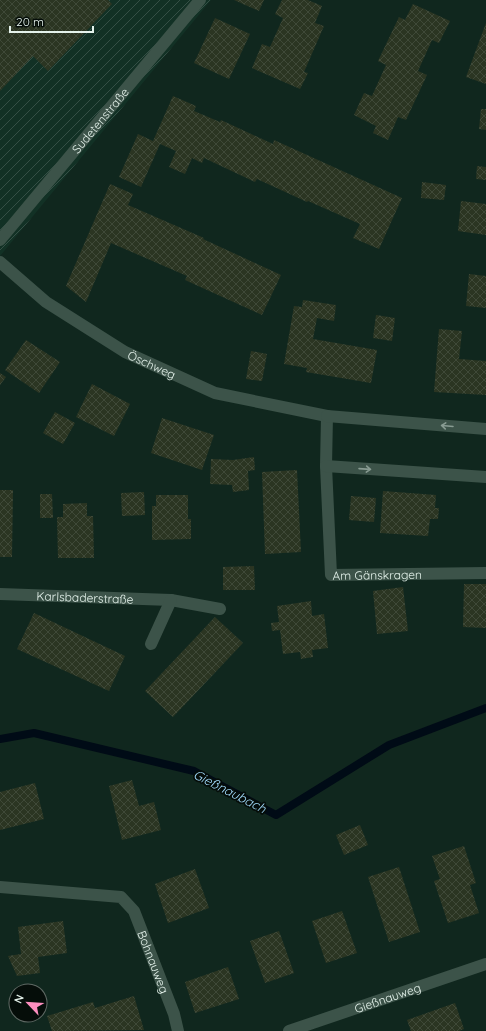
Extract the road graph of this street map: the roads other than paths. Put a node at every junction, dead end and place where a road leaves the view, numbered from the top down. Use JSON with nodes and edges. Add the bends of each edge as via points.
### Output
{"nodes":[{"id":1,"x":200,"y":0,"type":"edge"},
{"id":2,"x":0,"y":240,"type":"edge"},
{"id":3,"x":0,"y":262,"type":"edge"},
{"id":4,"x":327,"y":416,"type":"junction"},
{"id":5,"x":486,"y":429,"type":"edge"},
{"id":6,"x":326,"y":466,"type":"junction"},
{"id":7,"x":486,"y":477,"type":"edge"},
{"id":8,"x":486,"y":573,"type":"edge"},
{"id":9,"x":0,"y":594,"type":"edge"},
{"id":10,"x":170,"y":600,"type":"junction"},
{"id":11,"x":220,"y":609,"type":"dead end"},
{"id":12,"x":151,"y":644,"type":"dead end"},
{"id":13,"x":0,"y":887,"type":"edge"},
{"id":14,"x":486,"y":964,"type":"edge"},
{"id":15,"x":178,"y":1031,"type":"edge"},
{"id":16,"x":289,"y":1031,"type":"edge"}],
"edges":[{"from":1,"to":2,"type":"street","name":"Sudetenstraße"},
{"from":3,"to":4,"type":"street","name":"Öschweg","via":[[46,302],[125,352],[215,393]]},
{"from":5,"to":4,"type":"street","name":"Öschweg","one_way":true},
{"from":4,"to":6,"type":"street"},
{"from":6,"to":7,"type":"street","one_way":true},
{"from":6,"to":8,"type":"street","name":"Am Gänskragen","via":[[331,575]]},
{"from":9,"to":10,"type":"street","name":"Karlsbaderstraße"},
{"from":10,"to":11,"type":"street","name":"Karlsbaderstraße"},
{"from":10,"to":12,"type":"street"},
{"from":13,"to":15,"type":"street","name":"Bohnauweg","via":[[121,897],[134,911],[174,1014]]},
{"from":14,"to":16,"type":"street","name":"Gießnauweg"}]}
